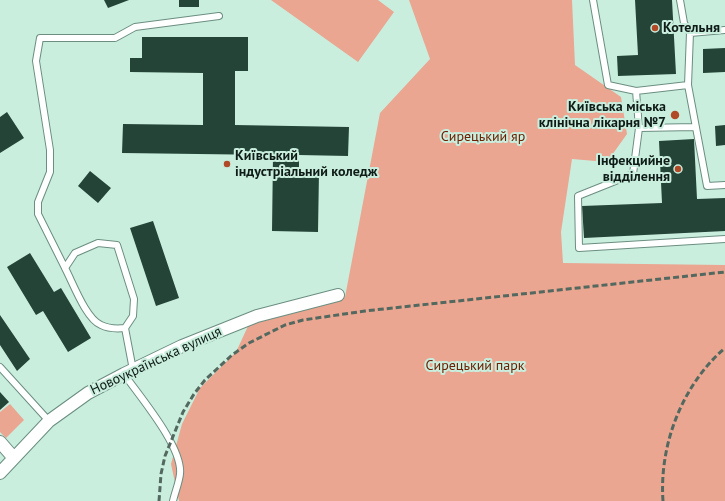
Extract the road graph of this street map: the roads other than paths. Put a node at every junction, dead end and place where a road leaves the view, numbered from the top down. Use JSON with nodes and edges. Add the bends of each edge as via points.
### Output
{"nodes":[{"id":1,"x":593,"y":0,"type":"edge"},
{"id":2,"x":680,"y":0,"type":"edge"},
{"id":3,"x":219,"y":16,"type":"dead end"},
{"id":4,"x":725,"y":30,"type":"edge"},
{"id":5,"x":690,"y":33,"type":"junction"},
{"id":6,"x":688,"y":85,"type":"junction"},
{"id":7,"x":636,"y":91,"type":"junction"},
{"id":8,"x":696,"y":127,"type":"junction"},
{"id":9,"x":639,"y":128,"type":"junction"},
{"id":10,"x":725,"y":185,"type":"edge"},
{"id":11,"x":725,"y":239,"type":"edge"},
{"id":12,"x":66,"y":268,"type":"junction"},
{"id":13,"x":338,"y":295,"type":"dead end"},
{"id":14,"x":125,"y":328,"type":"junction"},
{"id":15,"x":0,"y":367,"type":"edge"},
{"id":16,"x":129,"y":372,"type":"junction"},
{"id":17,"x":49,"y":421,"type":"junction"},
{"id":18,"x":0,"y":442,"type":"edge"},
{"id":19,"x":13,"y":457,"type":"junction"},
{"id":20,"x":0,"y":473,"type":"edge"},
{"id":21,"x":173,"y":501,"type":"edge"}],
"edges":[{"from":1,"to":7,"type":"lane","via":[[608,85]]},
{"from":2,"to":5,"type":"lane","via":[[684,23]]},
{"from":3,"to":12,"type":"lane","via":[[135,27],[115,38],[40,38],[36,61],[41,106],[50,150],[50,172],[38,202],[38,214]]},
{"from":4,"to":5,"type":"lane"},
{"from":5,"to":6,"type":"lane"},
{"from":6,"to":7,"type":"lane"},
{"from":6,"to":8,"type":"lane"},
{"from":7,"to":9,"type":"lane"},
{"from":8,"to":9,"type":"lane"},
{"from":8,"to":10,"type":"lane","via":[[707,186]]},
{"from":9,"to":11,"type":"lane","via":[[633,174],[578,196],[579,248]]},
{"from":12,"to":14,"type":"lane","via":[[88,312],[99,325],[113,329]]},
{"from":12,"to":14,"type":"lane","via":[[75,253],[98,243],[117,245],[134,299],[134,316]]},
{"from":13,"to":16,"type":"street","name":"Новоукраїнська вулиця","via":[[257,316],[182,346]]},
{"from":14,"to":16,"type":"lane"},
{"from":15,"to":17,"type":"lane"},
{"from":16,"to":17,"type":"street","name":"Новоукраїнська вулиця","via":[[88,393]]},
{"from":16,"to":21,"type":"lane","via":[[178,457],[180,474]]},
{"from":17,"to":19,"type":"street","name":"Новоукраїнська вулиця"},
{"from":18,"to":19,"type":"street"},
{"from":19,"to":20,"type":"street","name":"Новоукраїнська вулиця"}]}
